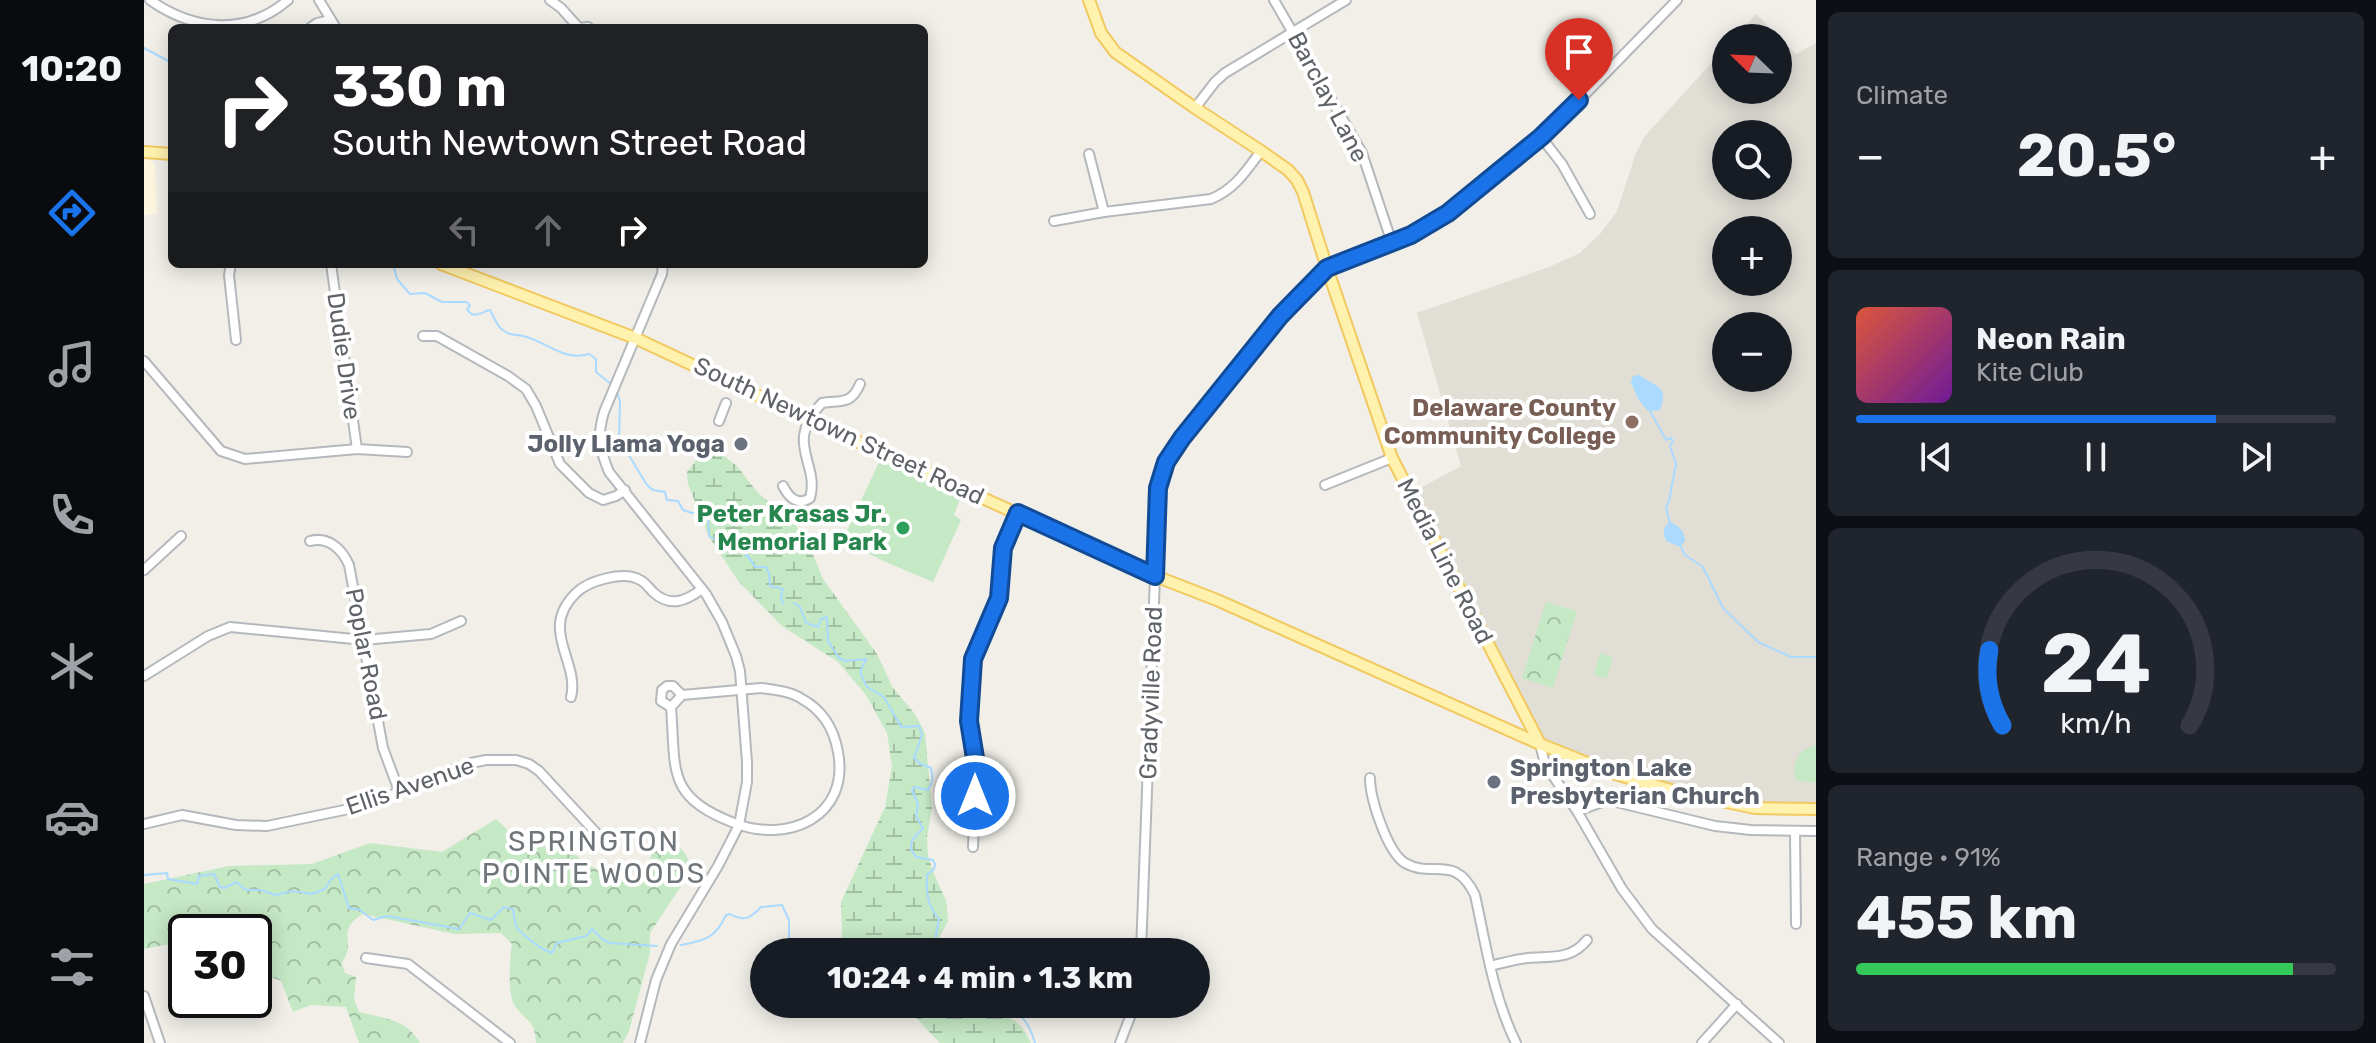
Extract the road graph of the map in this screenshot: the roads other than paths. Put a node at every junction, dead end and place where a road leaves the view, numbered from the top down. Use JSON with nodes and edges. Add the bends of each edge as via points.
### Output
{"nodes":[{"id":1,"x":150,"y":0,"type":"edge"},
{"id":2,"x":288,"y":0,"type":"edge"},
{"id":3,"x":319,"y":0,"type":"edge"},
{"id":4,"x":550,"y":0,"type":"edge"},
{"id":5,"x":1089,"y":0,"type":"edge"},
{"id":6,"x":1274,"y":0,"type":"edge"},
{"id":7,"x":1346,"y":0,"type":"edge"},
{"id":8,"x":1677,"y":0,"type":"edge"},
{"id":9,"x":209,"y":24,"type":"edge"},
{"id":10,"x":239,"y":24,"type":"edge"},
{"id":11,"x":333,"y":24,"type":"edge"},
{"id":12,"x":575,"y":24,"type":"edge"},
{"id":13,"x":1293,"y":32,"type":"junction"},
{"id":14,"x":1195,"y":108,"type":"junction"},
{"id":15,"x":1541,"y":137,"type":"junction"},
{"id":16,"x":1261,"y":151,"type":"junction"},
{"id":17,"x":144,"y":152,"type":"edge"},
{"id":18,"x":168,"y":154,"type":"edge"},
{"id":19,"x":1089,"y":154,"type":"dead end"},
{"id":20,"x":1104,"y":212,"type":"junction"},
{"id":21,"x":1590,"y":214,"type":"dead end"},
{"id":22,"x":1054,"y":221,"type":"dead end"},
{"id":23,"x":1392,"y":243,"type":"junction"},
{"id":24,"x":230,"y":268,"type":"edge"},
{"id":25,"x":332,"y":268,"type":"edge"},
{"id":26,"x":451,"y":268,"type":"edge"},
{"id":27,"x":663,"y":268,"type":"edge"},
{"id":28,"x":1327,"y":268,"type":"junction"},
{"id":29,"x":423,"y":336,"type":"dead end"},
{"id":30,"x":635,"y":338,"type":"junction"},
{"id":31,"x":236,"y":340,"type":"dead end"},
{"id":32,"x":144,"y":361,"type":"edge"},
{"id":33,"x":860,"y":384,"type":"dead end"},
{"id":34,"x":726,"y":403,"type":"dead end"},
{"id":35,"x":810,"y":420,"type":"junction"},
{"id":36,"x":719,"y":421,"type":"dead end"},
{"id":37,"x":357,"y":449,"type":"junction"},
{"id":38,"x":407,"y":452,"type":"dead end"},
{"id":39,"x":1392,"y":458,"type":"junction"},
{"id":40,"x":1325,"y":485,"type":"dead end"},
{"id":41,"x":783,"y":486,"type":"dead end"},
{"id":42,"x":625,"y":490,"type":"junction"},
{"id":43,"x":1018,"y":513,"type":"junction"},
{"id":44,"x":181,"y":536,"type":"dead end"},
{"id":45,"x":310,"y":541,"type":"dead end"},
{"id":46,"x":144,"y":570,"type":"edge"},
{"id":47,"x":1155,"y":576,"type":"junction"},
{"id":48,"x":702,"y":589,"type":"junction"},
{"id":49,"x":461,"y":621,"type":"dead end"},
{"id":50,"x":364,"y":640,"type":"junction"},
{"id":51,"x":144,"y":676,"type":"edge"},
{"id":52,"x":742,"y":691,"type":"junction"},
{"id":53,"x":682,"y":695,"type":"junction"},
{"id":54,"x":571,"y":697,"type":"dead end"},
{"id":55,"x":671,"y":707,"type":"junction"},
{"id":56,"x":1540,"y":744,"type":"junction"},
{"id":57,"x":1370,"y":778,"type":"dead end"},
{"id":58,"x":399,"y":791,"type":"junction"},
{"id":59,"x":1816,"y":809,"type":"edge"},
{"id":60,"x":1577,"y":811,"type":"junction"},
{"id":61,"x":144,"y":824,"type":"edge"},
{"id":62,"x":739,"y":825,"type":"junction"},
{"id":63,"x":1816,"y":831,"type":"edge"},
{"id":64,"x":1795,"y":832,"type":"junction"},
{"id":65,"x":600,"y":837,"type":"dead end"},
{"id":66,"x":973,"y":847,"type":"dead end"},
{"id":67,"x":1796,"y":924,"type":"dead end"},
{"id":68,"x":1142,"y":938,"type":"edge"},
{"id":69,"x":1587,"y":940,"type":"dead end"},
{"id":70,"x":366,"y":958,"type":"dead end"},
{"id":71,"x":1490,"y":966,"type":"junction"},
{"id":72,"x":144,"y":996,"type":"edge"},
{"id":73,"x":1737,"y":1004,"type":"junction"},
{"id":74,"x":1130,"y":1018,"type":"edge"},
{"id":75,"x":160,"y":1043,"type":"edge"},
{"id":76,"x":510,"y":1043,"type":"edge"},
{"id":77,"x":640,"y":1043,"type":"edge"},
{"id":78,"x":1120,"y":1043,"type":"edge"},
{"id":79,"x":1516,"y":1043,"type":"edge"},
{"id":80,"x":1702,"y":1043,"type":"edge"},
{"id":81,"x":1779,"y":1043,"type":"edge"}],
"edges":[{"from":1,"to":9,"type":"street"},
{"from":2,"to":10,"type":"street","via":[[259,19]]},
{"from":3,"to":11,"type":"street"},
{"from":4,"to":12,"type":"street"},
{"from":5,"to":14,"type":"main road","name":"Media Line Road","via":[[1110,47]]},
{"from":6,"to":13,"type":"street","name":"Barclay Lane"},
{"from":7,"to":13,"type":"street"},
{"from":8,"to":15,"type":"street","name":"Gradyville Road"},
{"from":13,"to":14,"type":"street","via":[[1225,73]]},
{"from":13,"to":23,"type":"street","name":"Barclay Lane","via":[[1362,153]]},
{"from":14,"to":16,"type":"main road","name":"Media Line Road"},
{"from":15,"to":21,"type":"street"},
{"from":15,"to":23,"type":"street","name":"Gradyville Road","via":[[1448,213]]},
{"from":16,"to":20,"type":"street","via":[[1224,194]]},
{"from":16,"to":28,"type":"main road","name":"Media Line Road","via":[[1297,180]]},
{"from":17,"to":18,"type":"main road"},
{"from":19,"to":20,"type":"street"},
{"from":20,"to":22,"type":"street"},
{"from":23,"to":28,"type":"street","name":"Gradyville Road"},
{"from":24,"to":31,"type":"street"},
{"from":25,"to":37,"type":"street","name":"Dudie Drive"},
{"from":26,"to":30,"type":"main road","name":"South Newtown Street Road"},
{"from":27,"to":30,"type":"street"},
{"from":28,"to":39,"type":"main road","name":"Media Line Road"},
{"from":28,"to":47,"type":"main road","name":"Gradyville Road","via":[[1280,316],[1166,462],[1158,488]]},
{"from":29,"to":42,"type":"street","via":[[437,336],[526,389],[560,464],[589,493],[603,500]]},
{"from":30,"to":35,"type":"main road","name":"South Newtown Street Road"},
{"from":30,"to":42,"type":"street","via":[[599,431],[609,472]]},
{"from":32,"to":37,"type":"street","via":[[221,451],[245,459]]},
{"from":33,"to":35,"type":"street","via":[[851,399],[822,403]]},
{"from":34,"to":36,"type":"street"},
{"from":35,"to":41,"type":"street","via":[[803,444],[810,498],[793,500]]},
{"from":35,"to":43,"type":"main road","name":"South Newtown Street Road"},
{"from":37,"to":38,"type":"street"},
{"from":39,"to":40,"type":"street"},
{"from":39,"to":56,"type":"main road","name":"Media Line Road"},
{"from":42,"to":48,"type":"street"},
{"from":43,"to":47,"type":"main road","name":"South Newtown Street Road"},
{"from":43,"to":66,"type":"street","via":[[1003,548],[999,598],[972,666]]},
{"from":44,"to":46,"type":"street"},
{"from":45,"to":50,"type":"street","name":"Poplar Road","via":[[335,545],[344,554]]},
{"from":47,"to":56,"type":"main road","name":"South Newtown Street Road"},
{"from":47,"to":68,"type":"street","name":"Gradyville Road"},
{"from":48,"to":52,"type":"street","via":[[729,638]]},
{"from":48,"to":54,"type":"street","via":[[675,603],[657,596],[641,580],[624,576],[577,591],[562,617],[560,634],[574,686]]},
{"from":49,"to":50,"type":"street","via":[[431,634]]},
{"from":50,"to":51,"type":"street","via":[[230,627]]},
{"from":50,"to":58,"type":"street","name":"Poplar Road","via":[[383,748]]},
{"from":52,"to":53,"type":"street"},
{"from":52,"to":62,"type":"street","via":[[747,772]]},
{"from":52,"to":62,"type":"street","via":[[782,691],[815,708],[836,741],[840,780],[833,798],[803,825],[785,831]]},
{"from":53,"to":55,"type":"street"},
{"from":53,"to":55,"type":"street","via":[[673,686],[662,690],[661,701]]},
{"from":55,"to":62,"type":"street","via":[[680,784],[704,810]]},
{"from":56,"to":59,"type":"main road","name":"South Newtown Street Road","via":[[1678,792],[1755,808]]},
{"from":56,"to":60,"type":"street","name":"Media Line Road","via":[[1545,764]]},
{"from":57,"to":71,"type":"street","via":[[1397,857],[1414,866],[1452,871],[1470,884]]},
{"from":58,"to":61,"type":"street","name":"Ellis Avenue","via":[[355,808],[267,826],[182,815]]},
{"from":58,"to":65,"type":"street","name":"Ellis Avenue","via":[[471,763],[516,760],[548,778]]},
{"from":60,"to":64,"type":"street","via":[[1608,800],[1715,826]]},
{"from":60,"to":73,"type":"street","name":"Media Line Road","via":[[1652,929]]},
{"from":62,"to":77,"type":"street","via":[[671,944]]},
{"from":63,"to":64,"type":"street"},
{"from":64,"to":67,"type":"street"},
{"from":69,"to":71,"type":"street","via":[[1567,956]]},
{"from":70,"to":76,"type":"street","via":[[408,964]]},
{"from":71,"to":79,"type":"street"},
{"from":72,"to":75,"type":"street"},
{"from":73,"to":80,"type":"street"},
{"from":73,"to":81,"type":"street","name":"Media Line Road"},
{"from":74,"to":78,"type":"street"}]}
